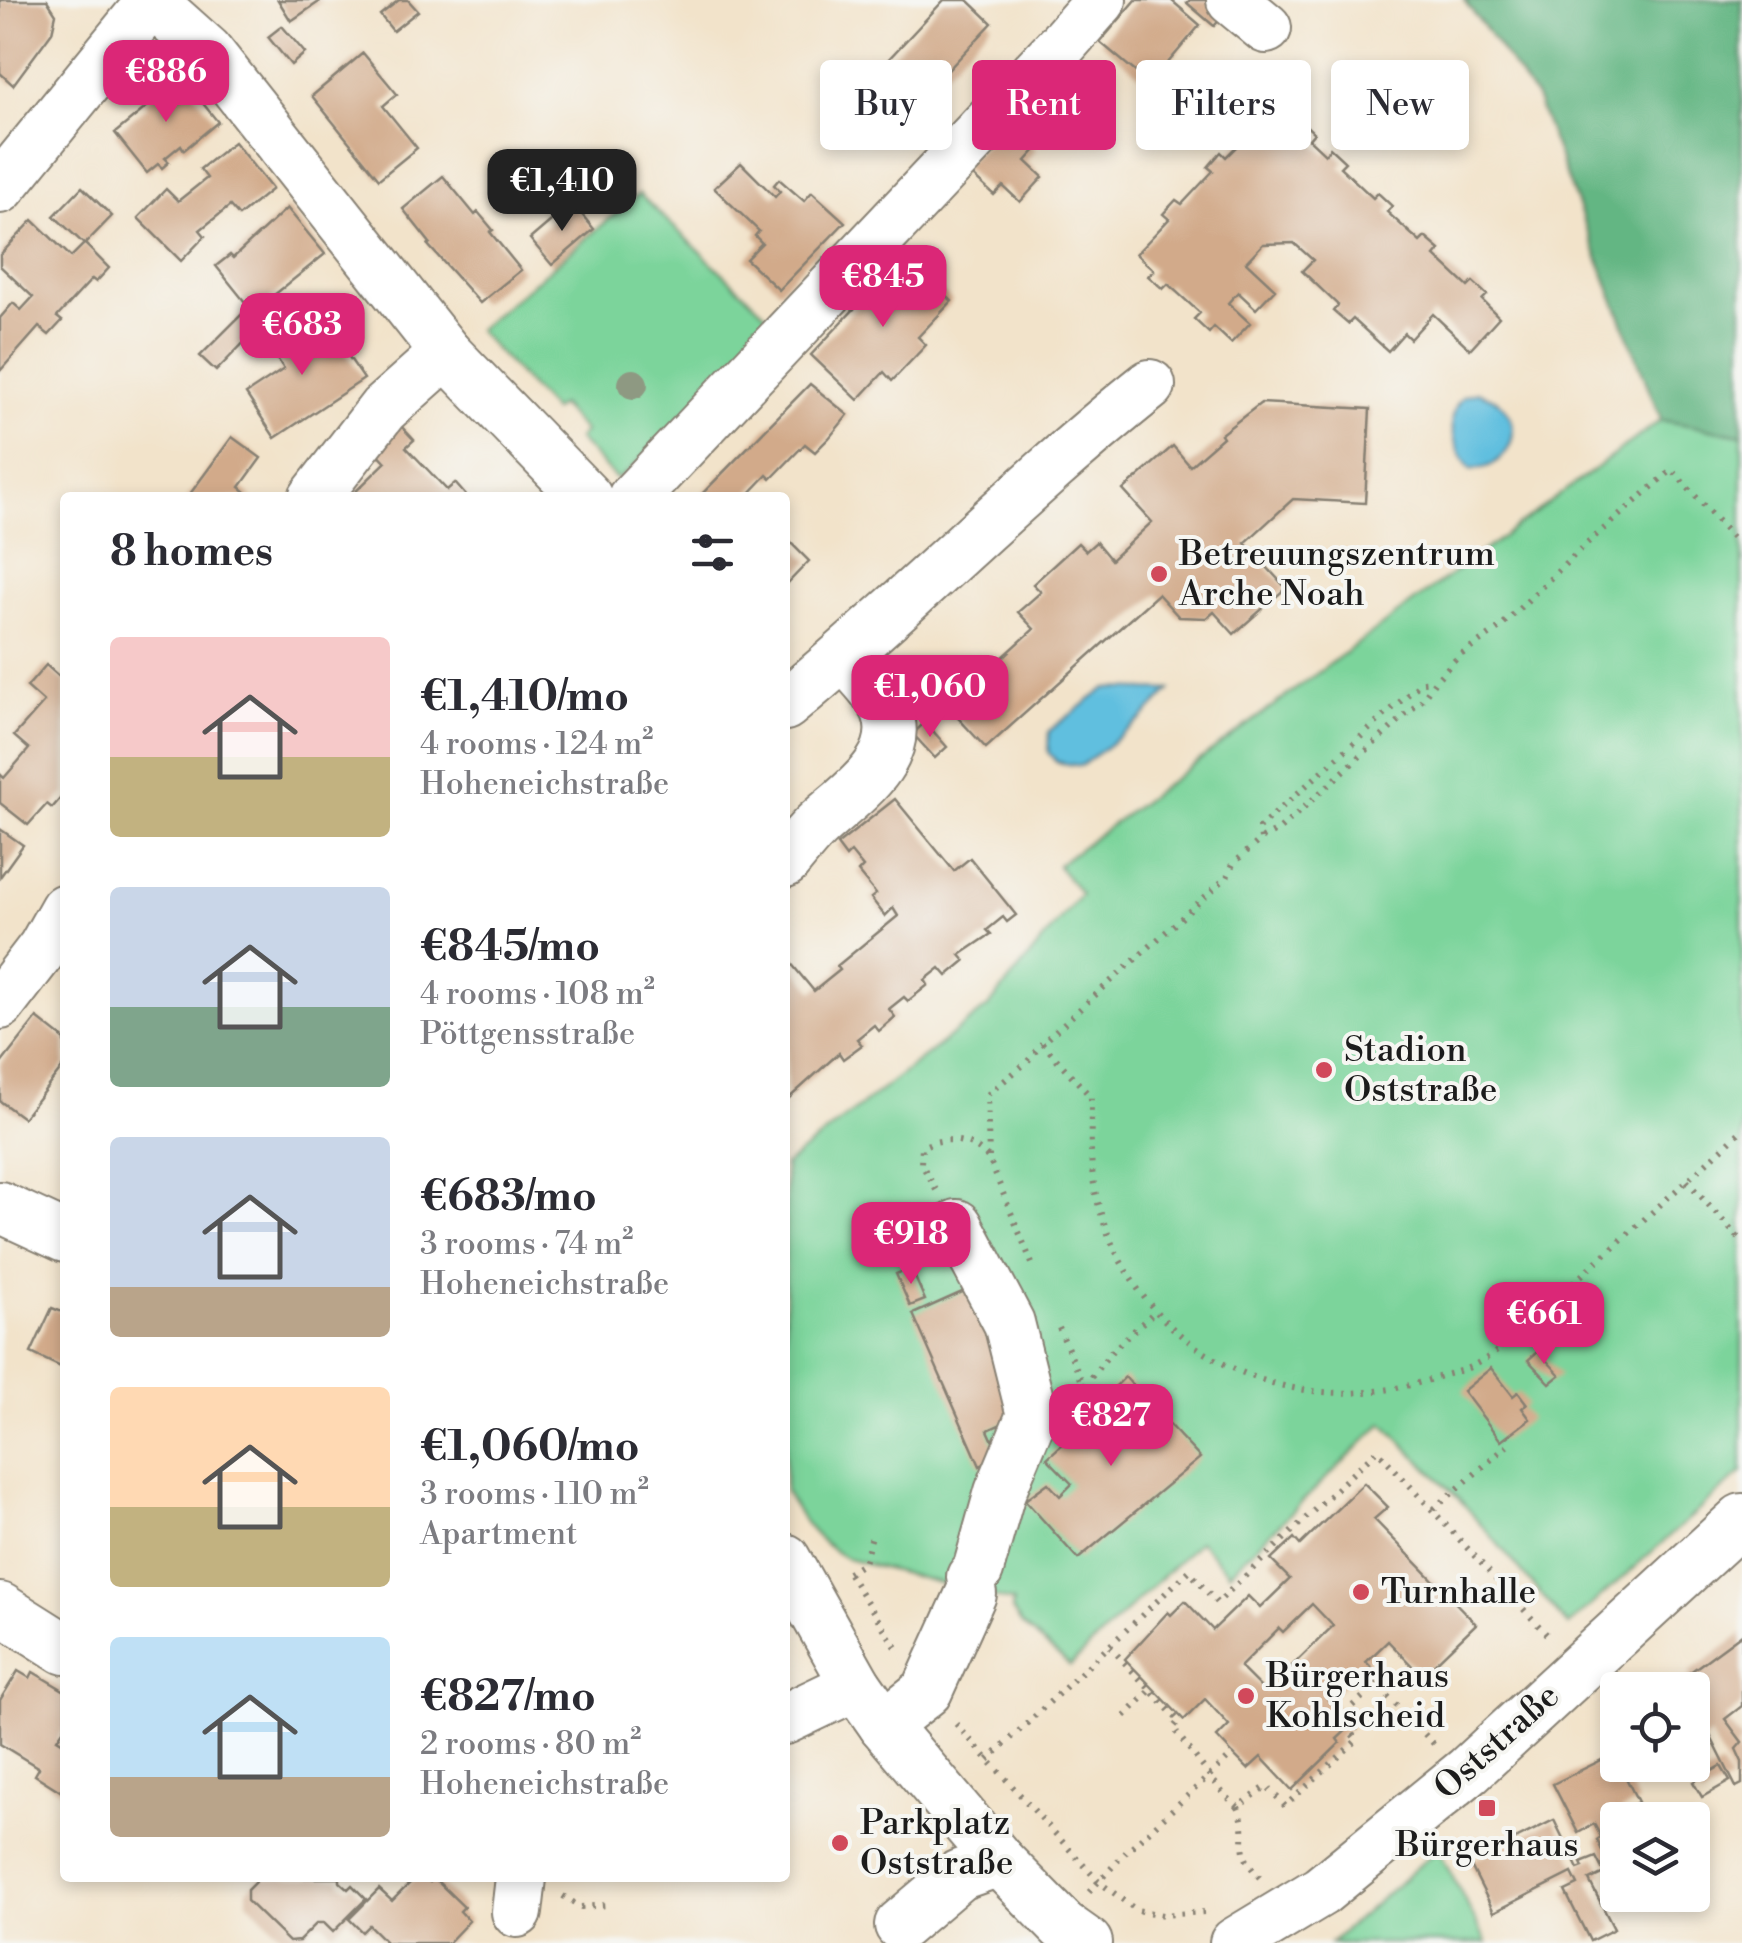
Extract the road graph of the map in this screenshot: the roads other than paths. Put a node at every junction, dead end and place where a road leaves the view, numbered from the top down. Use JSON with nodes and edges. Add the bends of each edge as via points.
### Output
{"nodes":[{"id":1,"x":152,"y":0,"type":"edge"},
{"id":2,"x":1100,"y":0,"type":"edge"},
{"id":3,"x":0,"y":188,"type":"edge"},
{"id":4,"x":446,"y":353,"type":"junction"},
{"id":5,"x":1150,"y":385,"type":"dead end"},
{"id":6,"x":319,"y":492,"type":"edge"},
{"id":7,"x":581,"y":492,"type":"edge"},
{"id":8,"x":639,"y":492,"type":"edge"},
{"id":9,"x":844,"y":656,"type":"junction"},
{"id":10,"x":790,"y":701,"type":"edge"},
{"id":11,"x":790,"y":856,"type":"edge"},
{"id":12,"x":60,"y":918,"type":"edge"},
{"id":13,"x":0,"y":1004,"type":"edge"},
{"id":14,"x":0,"y":1207,"type":"edge"},
{"id":15,"x":957,"y":1225,"type":"dead end"},
{"id":16,"x":60,"y":1236,"type":"edge"},
{"id":17,"x":1742,"y":1520,"type":"edge"},
{"id":18,"x":790,"y":1568,"type":"edge"},
{"id":19,"x":0,"y":1608,"type":"edge"},
{"id":20,"x":60,"y":1646,"type":"edge"},
{"id":21,"x":870,"y":1705,"type":"junction"},
{"id":22,"x":790,"y":1717,"type":"edge"},
{"id":23,"x":998,"y":1861,"type":"junction"},
{"id":24,"x":900,"y":1925,"type":"dead end"},
{"id":25,"x":1225,"y":1927,"type":"edge"},
{"id":26,"x":1087,"y":1943,"type":"edge"}],
"edges":[{"from":1,"to":3,"type":"street"},
{"from":1,"to":4,"type":"street","via":[[207,51]]},
{"from":2,"to":8,"type":"street"},
{"from":4,"to":6,"type":"street","via":[[383,409]]},
{"from":4,"to":7,"type":"street"},
{"from":5,"to":9,"type":"street","via":[[1080,440]]},
{"from":9,"to":10,"type":"street"},
{"from":9,"to":11,"type":"street","via":[[886,708],[891,730],[885,756]]},
{"from":12,"to":13,"type":"street"},
{"from":14,"to":16,"type":"street"},
{"from":15,"to":21,"type":"street","via":[[1008,1323],[1032,1414],[927,1691]]},
{"from":17,"to":25,"type":"street","name":"Oststraße","via":[[1469,1770],[1322,1891]]},
{"from":18,"to":21,"type":"street"},
{"from":19,"to":20,"type":"street"},
{"from":21,"to":22,"type":"street"},
{"from":21,"to":23,"type":"street"},
{"from":23,"to":24,"type":"street","via":[[960,1876]]},
{"from":23,"to":26,"type":"street"}]}
